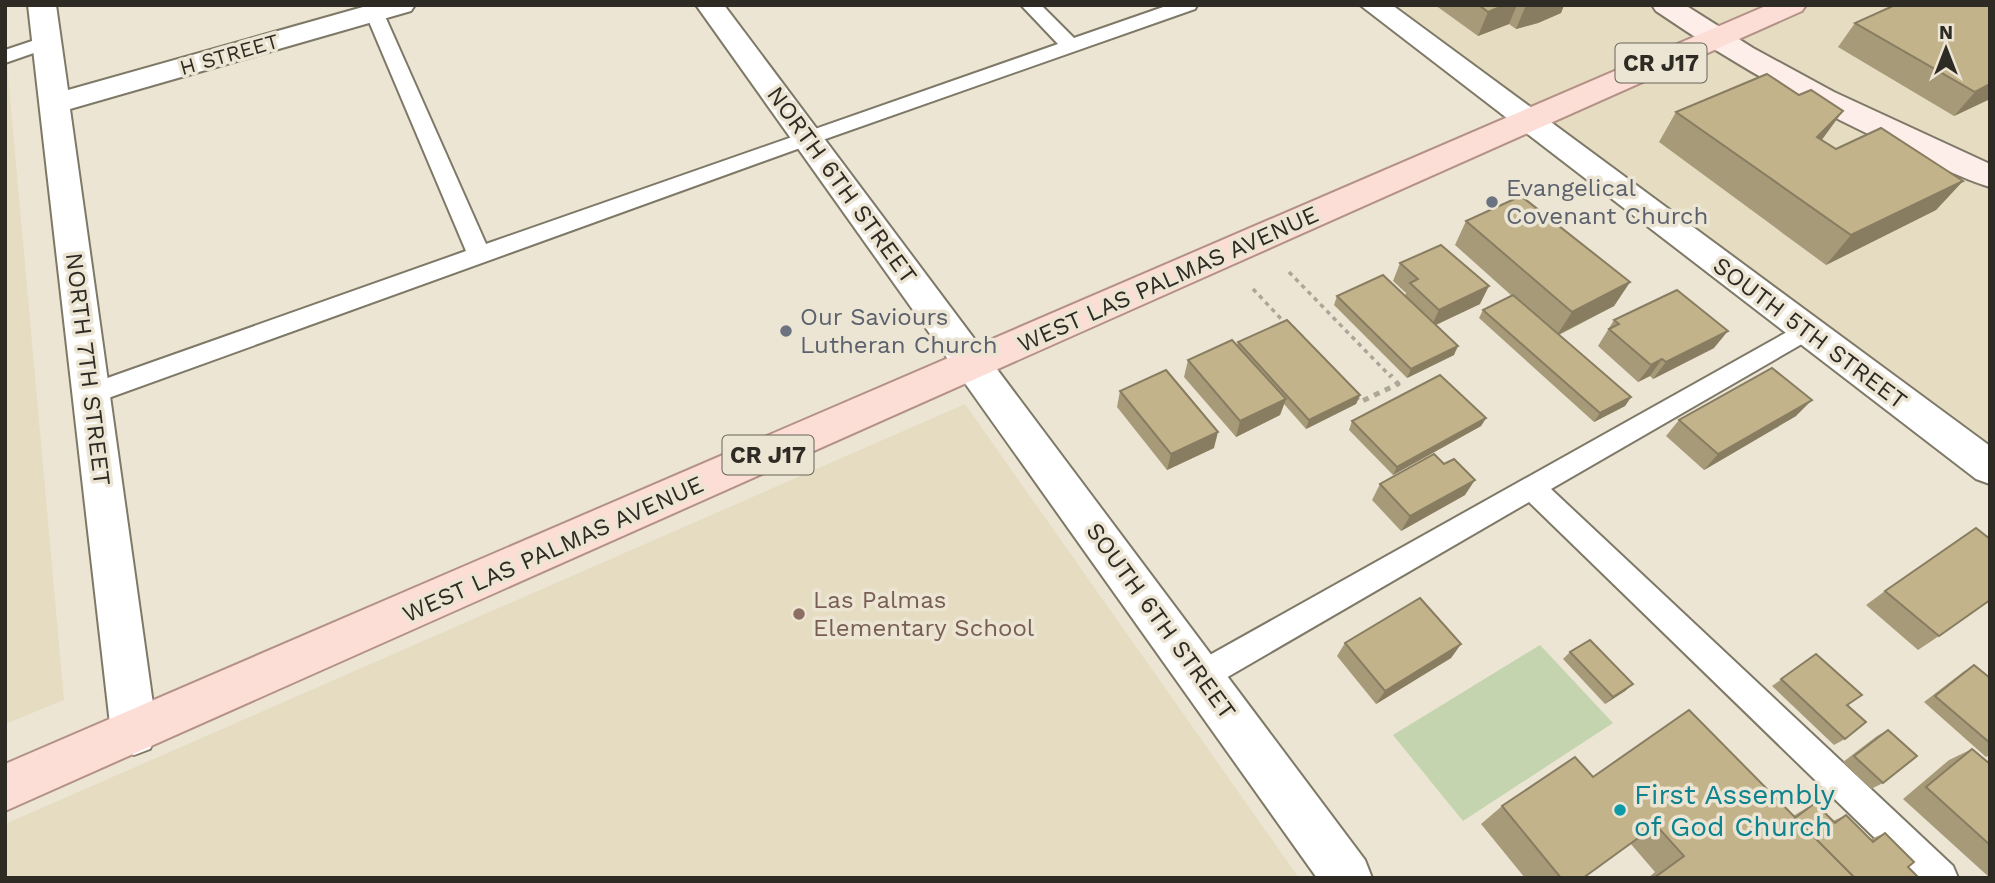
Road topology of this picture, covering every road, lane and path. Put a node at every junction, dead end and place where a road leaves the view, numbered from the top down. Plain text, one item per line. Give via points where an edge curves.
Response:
1 (42, 5) edge
2 (710, 5) edge
3 (1030, 5) edge
4 (1188, 5) edge
5 (1374, 5) edge
6 (1665, 5) edge
7 (1792, 5) edge
8 (382, 8) edge
9 (1716, 38) junction
10 (47, 42) junction
11 (1072, 46) junction
12 (5, 57) edge
13 (56, 103) junction
14 (1530, 121) junction
15 (807, 138) junction
16 (1990, 176) edge
17 (479, 255) junction
18 (1289, 272) dead end
19 (1253, 289) dead end
20 (1288, 327) edge
21 (1805, 331) junction
22 (974, 365) junction
23 (1351, 393) edge
24 (91, 394) junction
25 (1990, 468) edge
26 (1531, 487) junction
27 (1200, 676) junction
28 (134, 733) junction
29 (5, 788) edge
30 (1348, 878) edge
31 (1941, 878) edge

1 - 10 street, NORTH 7TH STREET
2 - 15 street, NORTH 6TH STREET
3 - 11 lane
4 - 11 lane
5 - 14 street, SOUTH 5TH STREET
6 - 9 street
7 - 9 main road, WEST LAS PALMAS AVENUE / CR J17
8 - 13 street, H STREET
8 - 17 lane
9 - 14 main road, WEST LAS PALMAS AVENUE / CR J17
9 - 16 street via 1854,114
10 - 12 lane
10 - 13 street, NORTH 7TH STREET
11 - 15 lane
13 - 24 street, NORTH 7TH STREET
14 - 21 street, SOUTH 5TH STREET
14 - 22 main road, WEST LAS PALMAS AVENUE / CR J17
15 - 17 lane
15 - 22 street, NORTH 6TH STREET
17 - 24 lane
18 - 23 path via 1398,384 1360,402
19 - 20 path
21 - 25 street, SOUTH 5TH STREET
21 - 26 lane
22 - 27 street, SOUTH 6TH STREET
22 - 28 main road, WEST LAS PALMAS AVENUE / CR J17
24 - 28 street, NORTH 7TH STREET
26 - 27 lane
26 - 31 lane
27 - 30 street, SOUTH 6TH STREET
28 - 29 main road, WEST LAS PALMAS AVENUE / CR J17

